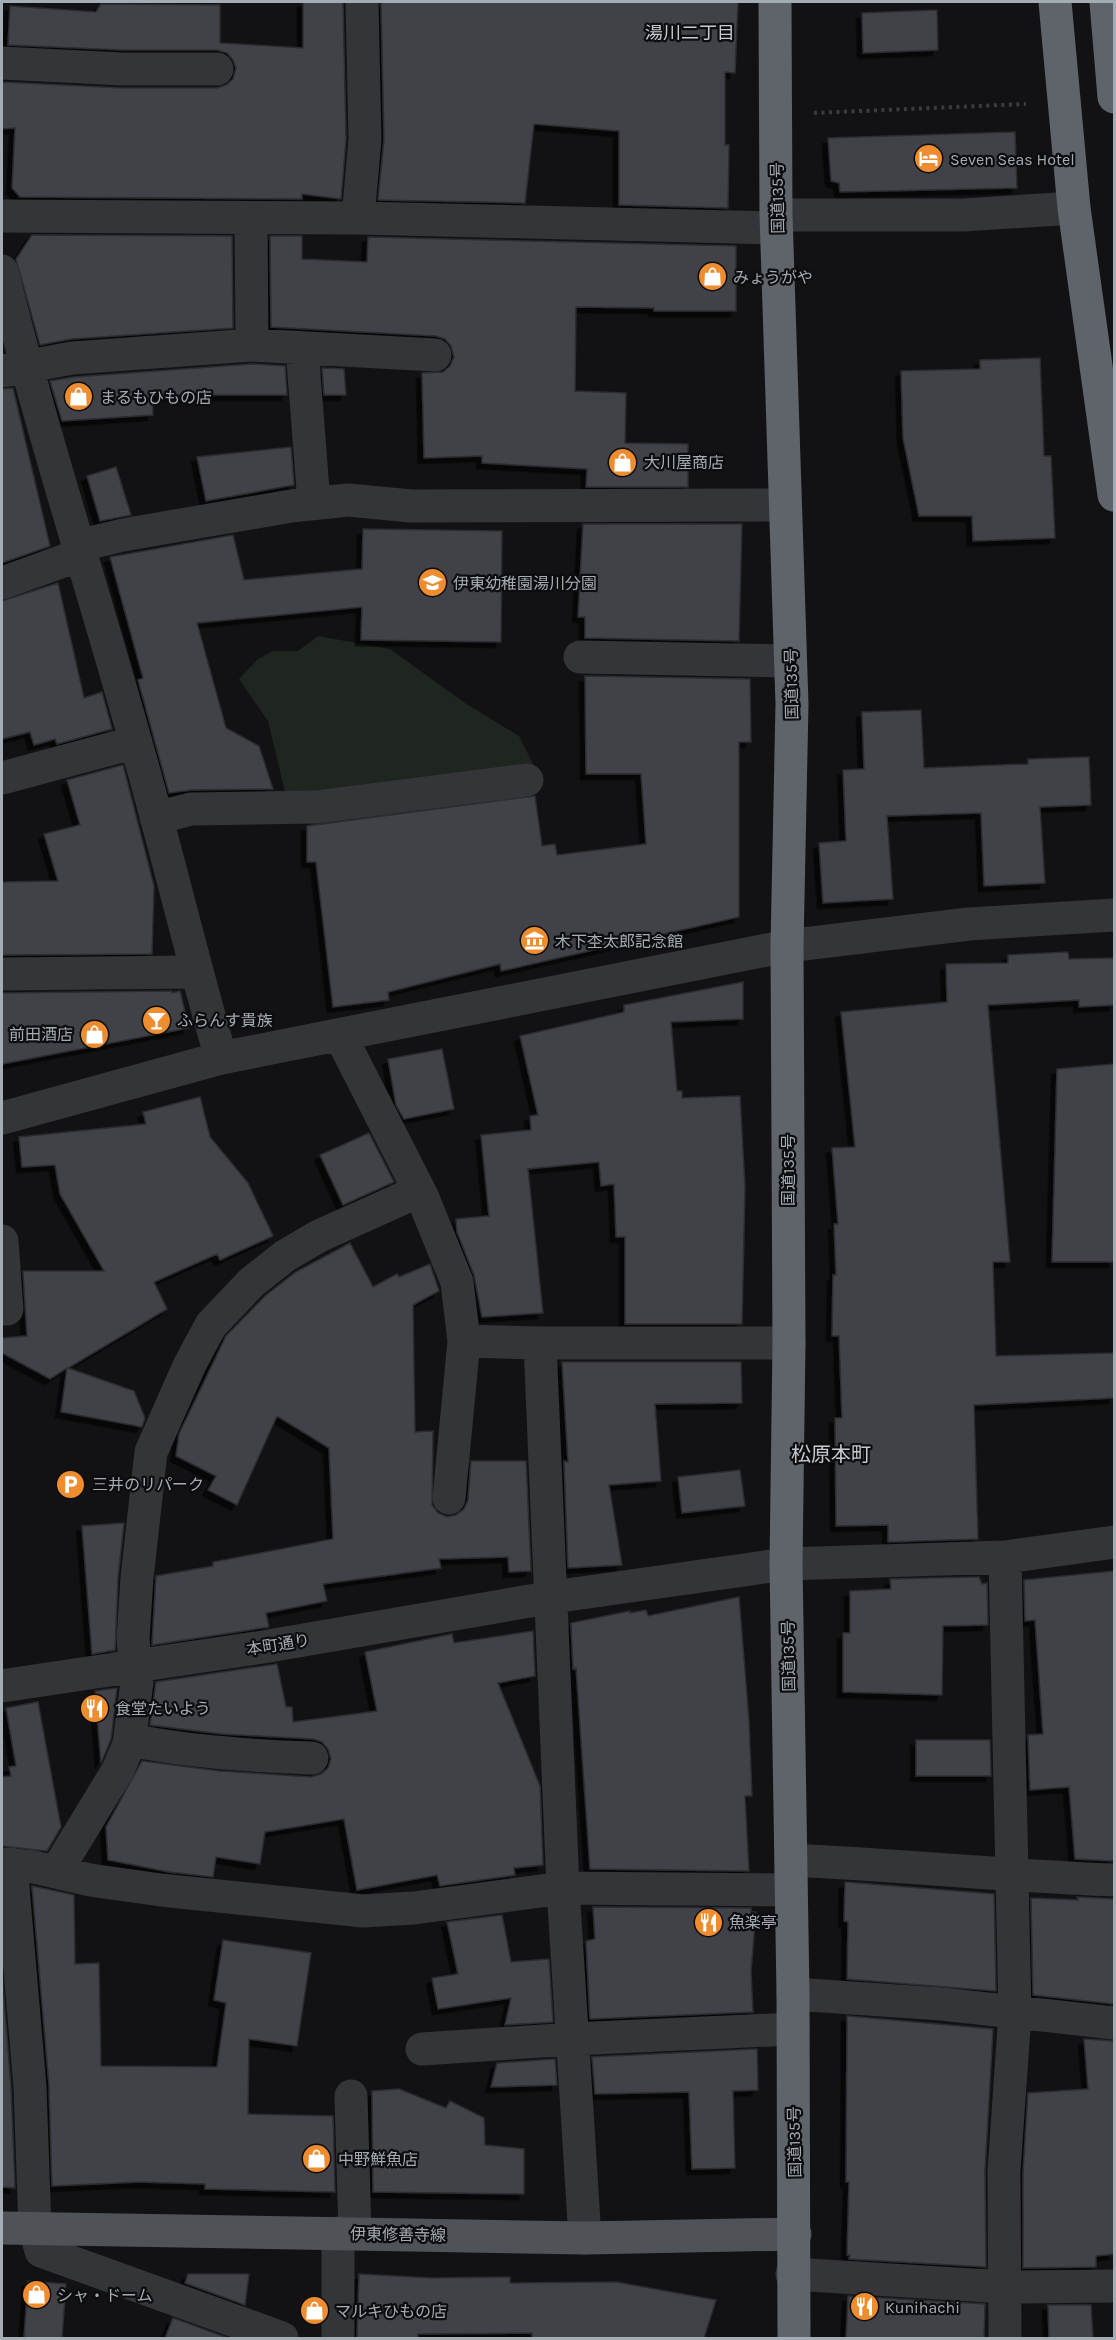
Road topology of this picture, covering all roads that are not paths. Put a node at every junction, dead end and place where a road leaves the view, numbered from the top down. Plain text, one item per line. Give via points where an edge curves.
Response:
1 (362, 2) edge
2 (775, 2) edge
3 (1055, 2) edge
4 (1106, 2) edge
5 (2, 63) edge
6 (217, 69) dead end
7 (1114, 97) edge
8 (1074, 207) junction
9 (2, 216) edge
10 (358, 218) junction
11 (251, 219) junction
12 (777, 221) junction
13 (2, 271) edge
14 (252, 345) junction
15 (302, 348) junction
16 (435, 355) dead end
17 (13, 368) edge
18 (1114, 495) edge
19 (314, 503) junction
20 (785, 505) junction
21 (78, 550) junction
22 (2, 583) edge
23 (580, 657) dead end
24 (790, 661) junction
25 (136, 742) junction
26 (2, 778) edge
27 (527, 780) dead end
28 (156, 818) junction
29 (1114, 915) edge
30 (787, 946) junction
31 (196, 972) junction
32 (2, 974) edge
33 (340, 1035) junction
34 (221, 1058) junction
35 (2, 1118) edge
36 (419, 1191) junction
37 (2, 1241) edge
38 (7, 1309) dead end
39 (464, 1341) junction
40 (540, 1343) junction
41 (789, 1343) junction
42 (448, 1498) dead end
43 (1114, 1542) edge
44 (1005, 1557) junction
45 (786, 1564) junction
46 (553, 1597) junction
47 (136, 1666) junction
48 (2, 1686) edge
49 (130, 1740) junction
50 (312, 1758) dead end
51 (6, 1864) edge
52 (56, 1872) junction
53 (791, 1875) junction
54 (1012, 1877) junction
55 (1114, 1880) edge
56 (563, 1888) junction
57 (793, 1994) junction
58 (1015, 2013) junction
59 (1114, 2023) edge
60 (793, 2029) junction
61 (572, 2039) junction
62 (422, 2049) dead end
63 (351, 2096) dead end
64 (2, 2228) edge
65 (35, 2229) junction
66 (346, 2233) junction
67 (795, 2234) junction
68 (585, 2238) junction
69 (792, 2274) junction
70 (1114, 2286) edge
71 (1006, 2288) junction
72 (282, 2338) edge
73 (338, 2338) edge
74 (794, 2338) edge
75 (1005, 2338) edge

1 - 10 street via 365,140
2 - 12 highway, 国道135号
3 - 8 highway
4 - 7 highway
5 - 6 street
8 - 12 street
8 - 18 highway
9 - 11 street
10 - 11 street
10 - 12 street
11 - 14 street
12 - 20 highway, 国道135号
13 - 17 street
14 - 15 street
14 - 17 street via 72,358
15 - 16 street
15 - 19 street
17 - 21 street
19 - 20 street via 348,500 411,506
19 - 21 street via 123,535
20 - 24 highway, 国道135号
21 - 22 street
21 - 25 street
23 - 24 street
24 - 30 highway, 国道135号
25 - 26 street
25 - 28 street
27 - 28 street via 316,807 191,809
28 - 31 street
29 - 30 street via 969,924
30 - 33 street
30 - 41 highway, 国道135号
31 - 32 street
31 - 34 street
33 - 34 street
33 - 36 street
34 - 35 street
36 - 39 street via 457,1282
36 - 47 street via 318,1236 285,1256 252,1282 211,1325 151,1452 137,1578 133,1639
37 - 38 street
39 - 40 street
39 - 42 street
40 - 41 street
40 - 46 street
41 - 45 highway, 国道135号
43 - 44 street, 本町通り
44 - 45 street, 本町通り
44 - 54 street
45 - 46 street, 本町通り
45 - 53 highway, 国道135号
46 - 47 street, 本町通り
46 - 56 street
47 - 48 street, 本町通り
47 - 49 street
49 - 50 street via 180,1750
49 - 52 street via 118,1770
51 - 52 street
51 - 65 street via 30,2087
52 - 56 street via 161,1890 363,1911
53 - 54 street via 897,1865
53 - 56 street
53 - 57 highway, 国道135号
54 - 55 street
54 - 58 street
56 - 61 street
57 - 58 street
57 - 60 highway, 国道135号
58 - 59 street
58 - 71 street via 1004,2171
60 - 61 street
60 - 67 highway, 国道135号
61 - 62 street
61 - 68 street
63 - 66 street
64 - 65 main road, 伊東修善寺線
65 - 66 main road, 伊東修善寺線
65 - 72 street via 41,2252
66 - 68 main road, 伊東修善寺線
66 - 73 street
67 - 68 main road, 伊東修善寺線
67 - 69 highway, 国道135号
69 - 71 street
69 - 74 highway, 国道135号
70 - 71 street
71 - 75 street

